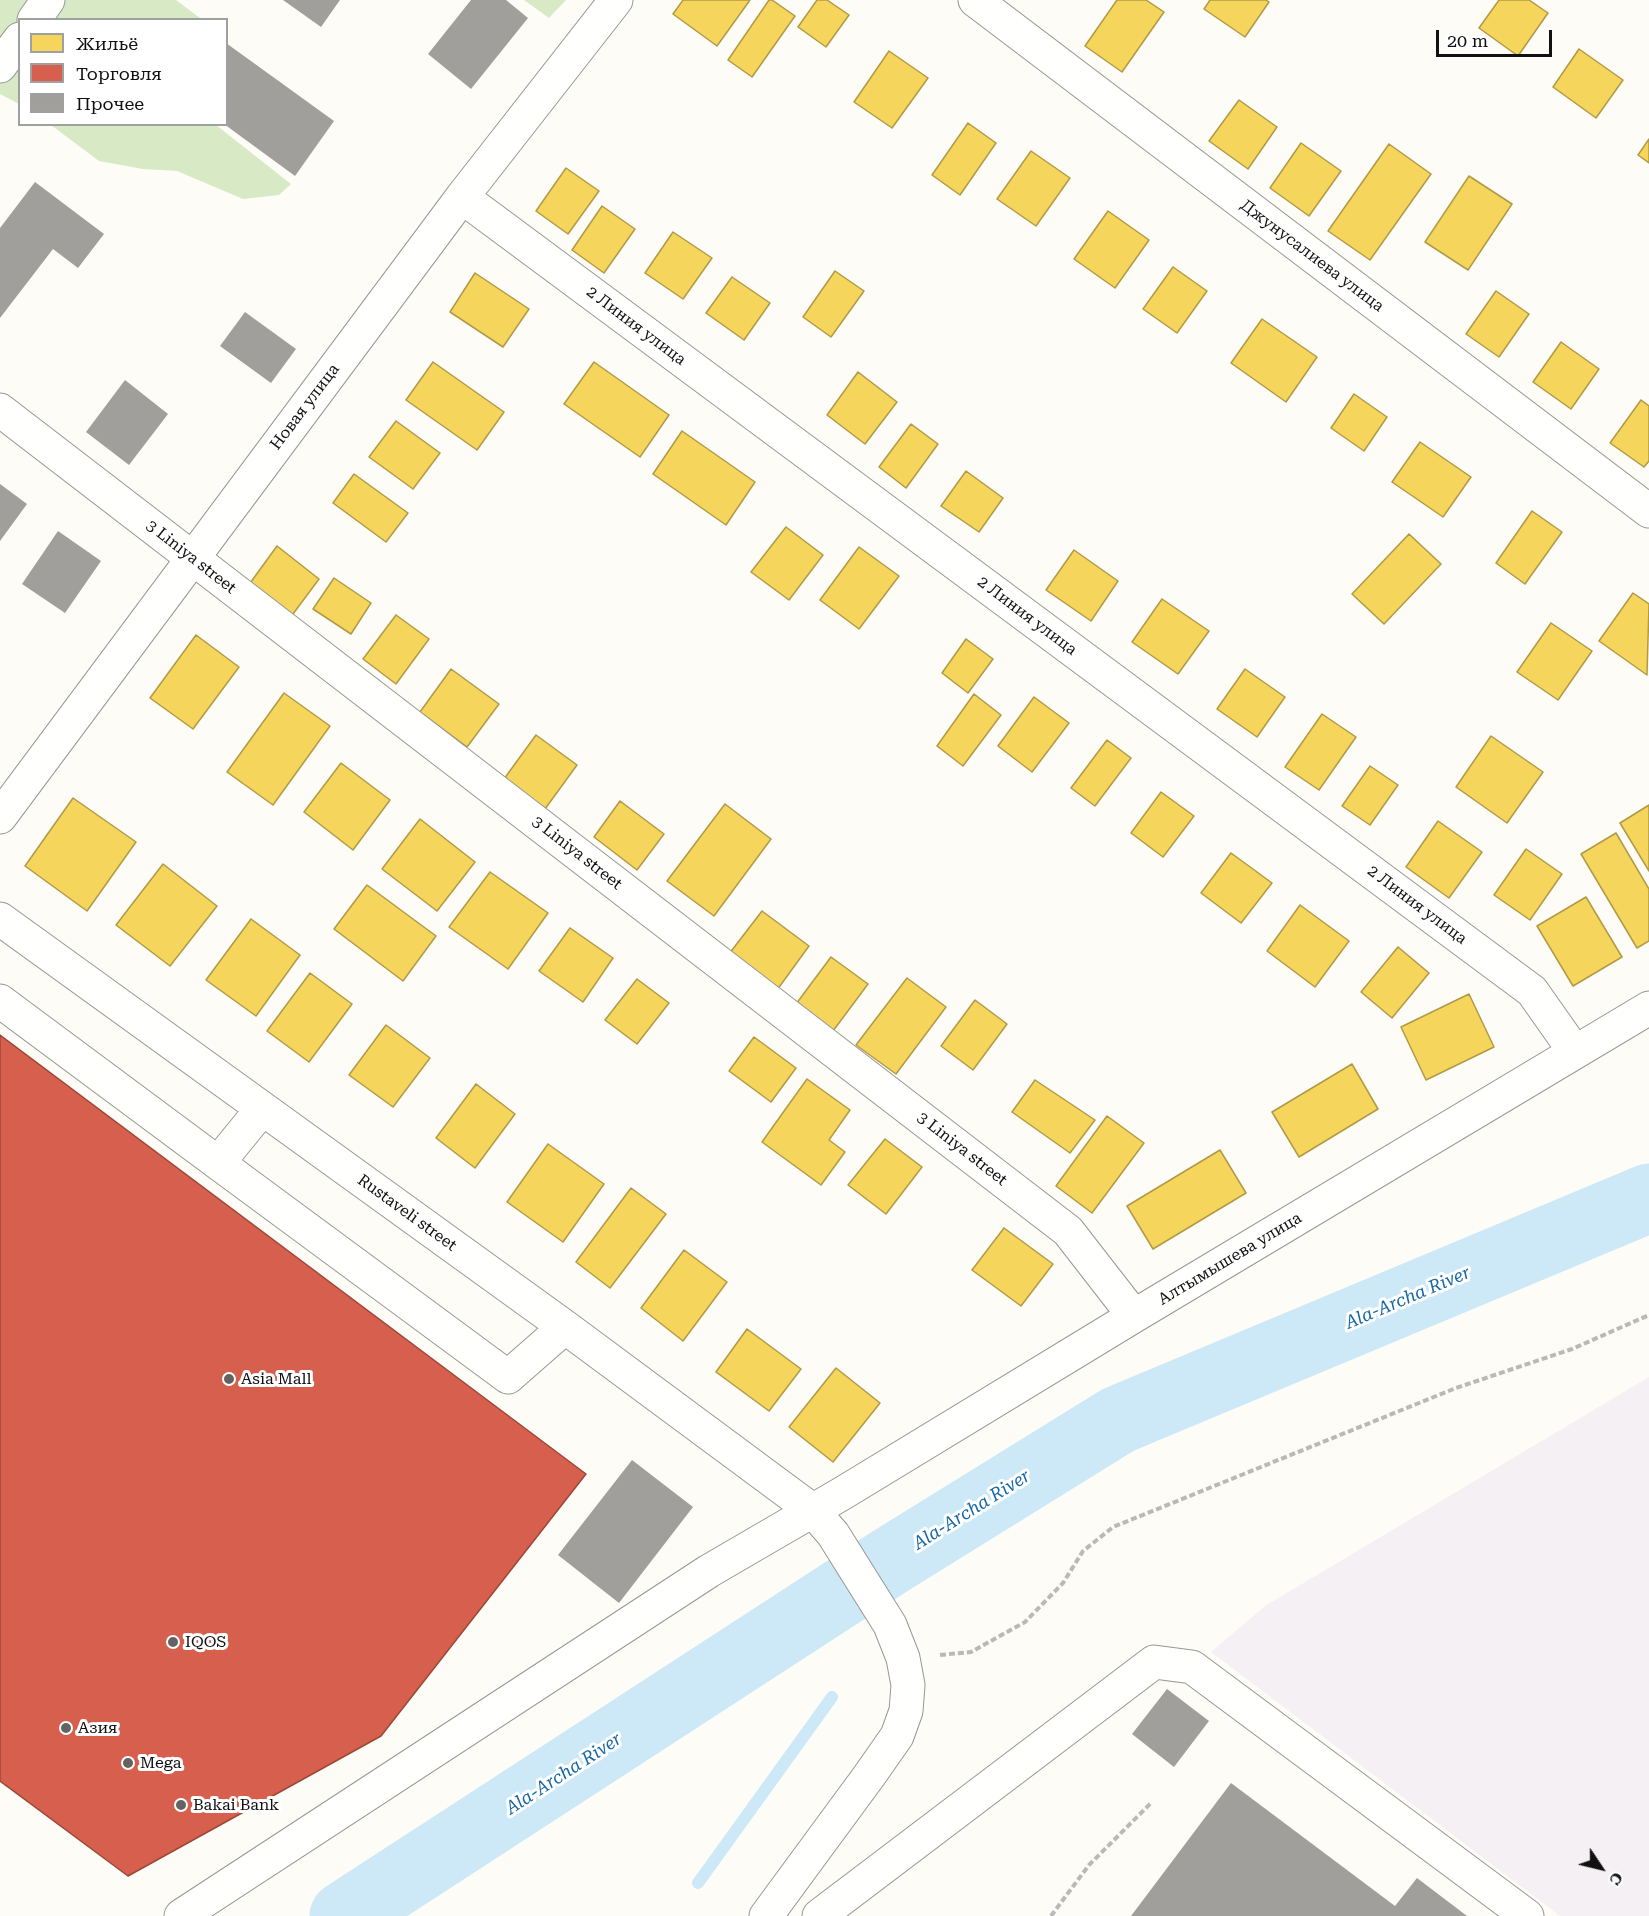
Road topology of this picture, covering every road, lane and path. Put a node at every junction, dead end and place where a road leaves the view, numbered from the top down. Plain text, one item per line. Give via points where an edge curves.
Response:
1 (48, 0) edge
2 (616, 0) edge
3 (975, 0) edge
4 (34, 18) edge
5 (18, 42) edge
6 (0, 66) edge
7 (462, 197) junction
8 (0, 410) edge
9 (1649, 511) edge
10 (193, 558) junction
11 (0, 817) edge
12 (0, 919) edge
13 (0, 1001) edge
14 (1649, 1008) edge
15 (1575, 1052) junction
16 (262, 1109) junction
17 (218, 1162) junction
18 (1649, 1315) edge
19 (1134, 1316) junction
20 (565, 1327) junction
21 (823, 1522) junction
22 (903, 1659) junction
23 (1151, 1803) dead end
24 (180, 1916) edge
25 (766, 1916) edge
26 (819, 1916) edge
27 (1051, 1916) edge
28 (1527, 1916) edge

1 - 4 street
2 - 7 street, Новая улица
3 - 9 street, Джунусалиева улица
5 - 6 street
7 - 10 street, Новая улица
7 - 15 street, 2 Линия улица via 1532,991
8 - 10 street, 3 Liniya street
10 - 11 street, Новая улица
10 - 19 street, 3 Liniya street via 1068,1231
12 - 16 street, Rustaveli street
13 - 17 street
14 - 15 street, Алтымышева улица
15 - 19 street, Алтымышева улица
16 - 17 street
16 - 20 street, Rustaveli street
17 - 20 street via 508,1377
18 - 22 path via 1572,1349 1446,1392 1113,1527 1083,1551 1063,1583 1024,1622 971,1652
19 - 21 street, Алтымышева улица
20 - 21 street, Rustaveli street
21 - 22 street via 890,1625
21 - 24 street, Алтымышева улица via 709,1571
22 - 25 street via 908,1685 906,1711 897,1736
23 - 27 path via 1089,1865
26 - 28 street via 1154,1662 1192,1667

